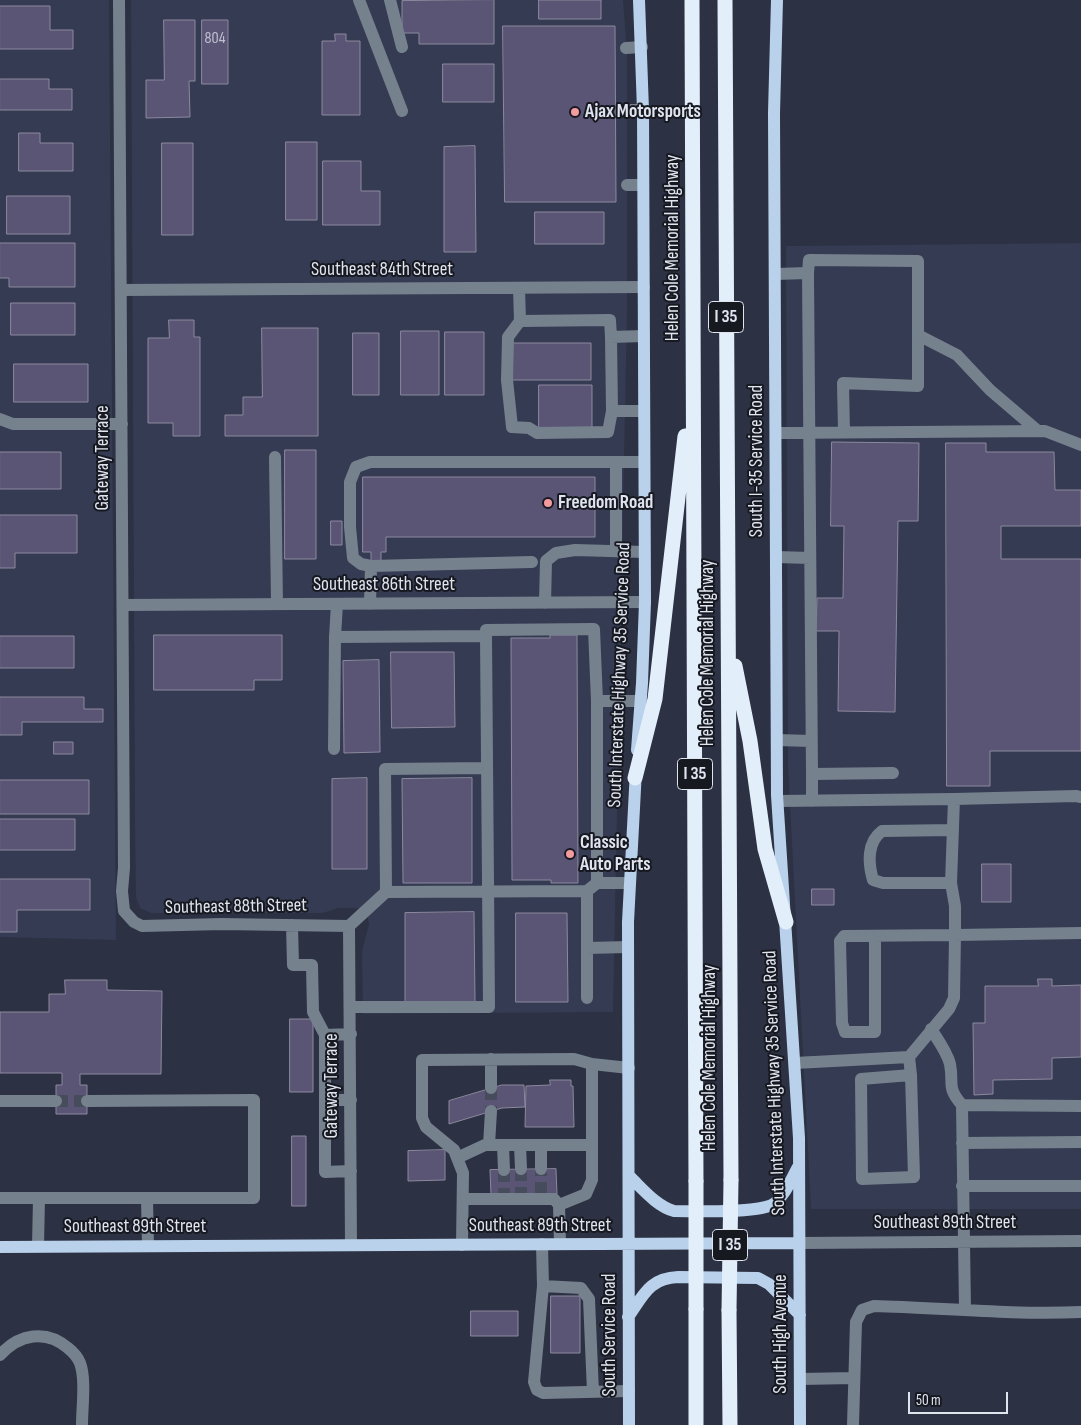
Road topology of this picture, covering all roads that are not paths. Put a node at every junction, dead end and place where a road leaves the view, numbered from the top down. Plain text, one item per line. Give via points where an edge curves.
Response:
1 (119, 0) edge
2 (359, 0) edge
3 (390, 0) edge
4 (639, 0) edge
5 (692, 0) edge
6 (724, 0) edge
7 (777, 0) edge
8 (402, 47) dead end
9 (642, 47) junction
10 (626, 48) dead end
11 (627, 110) dead end
12 (643, 110) junction
13 (402, 111) dead end
14 (627, 184) dead end
15 (643, 185) junction
16 (808, 273) junction
17 (775, 274) junction
18 (644, 287) junction
19 (519, 288) junction
20 (121, 290) junction
21 (520, 322) junction
22 (918, 335) junction
23 (644, 336) junction
24 (611, 337) junction
25 (693, 367) junction
26 (644, 411) junction
27 (612, 412) junction
28 (0, 418) edge
29 (122, 424) junction
30 (1038, 431) junction
31 (844, 432) junction
32 (776, 433) junction
33 (808, 433) junction
34 (1081, 445) edge
35 (275, 457) dead end
36 (616, 462) junction
37 (644, 462) junction
38 (616, 551) junction
39 (644, 552) junction
40 (776, 557) junction
41 (810, 558) junction
42 (532, 562) dead end
43 (371, 566) junction
44 (645, 602) junction
45 (545, 603) junction
46 (277, 604) junction
47 (337, 604) junction
48 (370, 604) junction
49 (123, 605) junction
50 (728, 634) junction
51 (486, 636) junction
52 (335, 637) junction
53 (597, 701) junction
54 (641, 701) junction
55 (777, 740) junction
56 (812, 741) junction
57 (334, 749) dead end
58 (487, 768) junction
59 (893, 773) dead end
60 (812, 774) junction
61 (635, 778) junction
62 (1081, 797) edge
63 (954, 799) junction
64 (778, 801) junction
65 (812, 801) junction
66 (952, 830) junction
67 (629, 883) junction
68 (951, 883) junction
69 (592, 887) junction
70 (488, 891) junction
71 (386, 892) junction
72 (127, 915) joint
73 (786, 922) junction
74 (292, 925) junction
75 (349, 926) junction
76 (1081, 933) edge
77 (955, 935) junction
78 (875, 936) junction
79 (628, 947) junction
80 (587, 948) junction
81 (587, 998) dead end
82 (350, 1007) junction
83 (931, 1029) junction
84 (350, 1034) junction
85 (325, 1035) junction
86 (909, 1057) junction
87 (491, 1059) junction
88 (794, 1063) junction
89 (592, 1064) junction
90 (629, 1068) junction
91 (911, 1075) junction
92 (491, 1088) tunnel mouth
93 (325, 1100) junction
94 (351, 1100) junction
95 (0, 1101) edge
96 (56, 1101) tunnel mouth
97 (87, 1101) tunnel mouth
98 (962, 1105) junction
99 (1081, 1106) edge
100 (491, 1111) tunnel mouth
101 (1081, 1142) edge
102 (962, 1143) junction
103 (490, 1145) junction
104 (503, 1145) junction
105 (520, 1145) junction
106 (541, 1145) junction
107 (592, 1145) junction
108 (458, 1158) junction
109 (799, 1165) junction
110 (541, 1169) tunnel mouth
111 (504, 1170) tunnel mouth
112 (521, 1170) tunnel mouth
113 (351, 1171) junction
114 (629, 1176) junction
115 (962, 1186) junction
116 (1081, 1186) edge
117 (0, 1198) edge
118 (39, 1198) junction
119 (147, 1198) junction
120 (463, 1200) junction
121 (559, 1204) junction
122 (1081, 1241) edge
123 (965, 1242) junction
124 (799, 1243) junction
125 (542, 1244) junction
126 (560, 1244) junction
127 (628, 1244) junction
128 (351, 1245) junction
129 (462, 1245) junction
130 (0, 1246) edge
131 (38, 1246) junction
132 (148, 1246) junction
133 (544, 1286) junction
134 (965, 1309) junction
135 (1081, 1312) edge
136 (800, 1315) junction
137 (628, 1317) junction
138 (0, 1355) edge
139 (800, 1378) junction
140 (854, 1378) junction
141 (629, 1391) junction
142 (593, 1392) junction
143 (82, 1425) edge
144 (629, 1425) edge
145 (696, 1425) edge
146 (730, 1425) edge
147 (800, 1425) edge
148 (853, 1425) edge

1 - 20 street, Gateway Terrace
2 - 13 street
3 - 8 street
4 - 9 main road
5 - 25 highway, Helen Cole Memorial Highway / I 35
6 - 50 highway, Helen Cole Memorial Highway / I 35
7 - 17 main road, South I-35 Service Road
9 - 10 street
9 - 12 main road
11 - 12 street
12 - 15 main road
14 - 15 street
15 - 18 main road
16 - 17 street
16 - 22 street via 809,260 918,261
16 - 33 street
17 - 32 main road, South I-35 Service Road
18 - 19 street, Southeast 84th Street
18 - 23 main road, South Interstate Highway 35 Service Road
19 - 20 street, Southeast 84th Street
19 - 21 street
20 - 29 street, Gateway Terrace
21 - 24 street via 610,320
21 - 27 street via 508,337 507,380 512,427 529,428 537,434 608,432
22 - 30 street via 957,355 990,390
22 - 31 street via 918,386 843,383
23 - 24 street
23 - 26 main road, South Interstate Highway 35 Service Road
24 - 27 street
25 - 61 highway via 655,700
25 - 145 highway, Helen Cole Memorial Highway / I 35, bridge
26 - 27 street
26 - 37 main road, South Interstate Highway 35 Service Road
28 - 29 street via 13,424
29 - 49 street, Gateway Terrace
30 - 31 street
30 - 34 street
31 - 33 street
32 - 33 street
32 - 40 main road, South I-35 Service Road
33 - 41 street
35 - 46 street
36 - 37 street
36 - 38 street
36 - 43 street via 370,462 356,467 350,482 353,558
37 - 39 main road, South Interstate Highway 35 Service Road
38 - 39 street
38 - 45 street via 574,550 556,553 546,560
39 - 44 main road, South Interstate Highway 35 Service Road
40 - 41 street
40 - 55 main road, South I-35 Service Road
41 - 56 street
42 - 43 street
43 - 48 street
44 - 45 street, Southeast 86th Street
44 - 54 main road, South Interstate Highway 35 Service Road
45 - 48 street, Southeast 86th Street
46 - 47 street, Southeast 86th Street
46 - 49 street, Southeast 86th Street
47 - 48 street, Southeast 86th Street
47 - 52 street
49 - 72 street, Gateway Terrace via 122,891
50 - 73 highway via 750,741 765,849
50 - 146 highway, Helen Cole Memorial Highway / I 35, bridge
51 - 52 street
51 - 53 street via 486,630 594,629
51 - 58 street
52 - 57 street
53 - 54 street
53 - 69 street
54 - 61 main road, South Interstate Highway 35 Service Road
55 - 56 street
55 - 64 main road, South I-35 Service Road
56 - 60 street
58 - 70 street
58 - 71 street via 385,768
59 - 60 street
60 - 65 street
61 - 67 main road, South Interstate Highway 35 Service Road
62 - 63 street
63 - 65 street
63 - 66 street
64 - 65 street
64 - 73 main road, South I-35 Service Road
66 - 68 street
66 - 68 street via 882,831 870,846 873,880 883,883
67 - 69 street
67 - 79 main road, South Interstate Highway 35 Service Road
68 - 77 street
69 - 70 street
69 - 80 street
70 - 71 street
70 - 82 street via 489,1007
71 - 75 street
72 - 74 street, Southeast 88th Street via 137,924 148,927
73 - 88 main road, South Interstate Highway 35 Service Road
74 - 75 street, Southeast 88th Street
74 - 85 street via 294,965 312,965 313,1012
75 - 82 street, Gateway Terrace
76 - 77 street
77 - 78 street
77 - 83 street via 954,998 949,1009
78 - 78 street via 844,936 840,941 842,1023 845,1032 875,1032
79 - 80 street
79 - 90 main road, South Interstate Highway 35 Service Road
80 - 81 street
82 - 84 street, Gateway Terrace
83 - 86 street
83 - 98 street via 950,1065 953,1095
84 - 85 street
84 - 94 street, Gateway Terrace
85 - 93 street
86 - 88 street
86 - 91 street
87 - 89 street via 574,1059
87 - 92 street
87 - 108 street via 422,1060 422,1118 426,1127 454,1150
88 - 109 main road, South Interstate Highway 35 Service Road
89 - 90 street
89 - 107 street
90 - 114 main road, South Interstate Highway 35 Service Road
91 - 91 street via 861,1079 862,1179 914,1177
93 - 94 street
93 - 113 street via 324,1172
94 - 113 street, Gateway Terrace
95 - 96 street
97 - 119 street via 254,1100 254,1198
98 - 99 street
98 - 102 street
100 - 103 street
101 - 102 street
102 - 115 street
103 - 104 street
103 - 108 street
104 - 105 street
104 - 111 street
105 - 106 street
105 - 112 street
106 - 107 street
106 - 110 street
107 - 121 street via 592,1180 586,1194
108 - 120 street via 463,1173
109 - 114 main road via 780,1199 772,1205 747,1210 668,1210
109 - 124 main road, South Interstate Highway 35 Service Road
113 - 128 street, Gateway Terrace
114 - 127 main road, South Interstate Highway 35 Service Road
115 - 116 street
115 - 123 street
117 - 118 street
118 - 119 street
118 - 131 street
119 - 132 street
120 - 121 street via 541,1197 554,1199
120 - 129 street
121 - 126 street
122 - 123 street, Southeast 89th Street
123 - 124 street, Southeast 89th Street
123 - 134 street
124 - 127 main road, Southeast 89th Street
124 - 136 main road, South High Avenue
125 - 126 main road, Southeast 89th Street
125 - 129 main road, Southeast 89th Street
125 - 133 street
126 - 127 main road, Southeast 89th Street
127 - 137 main road, South Service Road
128 - 129 main road, Southeast 89th Street
128 - 132 main road, Southeast 89th Street
130 - 131 main road, Southeast 89th Street
131 - 132 main road, Southeast 89th Street
133 - 142 street via 581,1288 589,1299
133 - 142 street via 534,1382 537,1390 543,1393
134 - 135 street via 1001,1313
134 - 140 street via 874,1306 862,1310 856,1322
136 - 137 main road via 769,1284 758,1278 668,1277 652,1284
136 - 139 main road, South High Avenue
137 - 141 main road, South Service Road
138 - 143 street via 27,1337 52,1338 63,1344 80,1363 83,1376
139 - 140 street
139 - 147 main road, South High Avenue
140 - 148 street
141 - 142 street
141 - 144 main road, South Service Road

